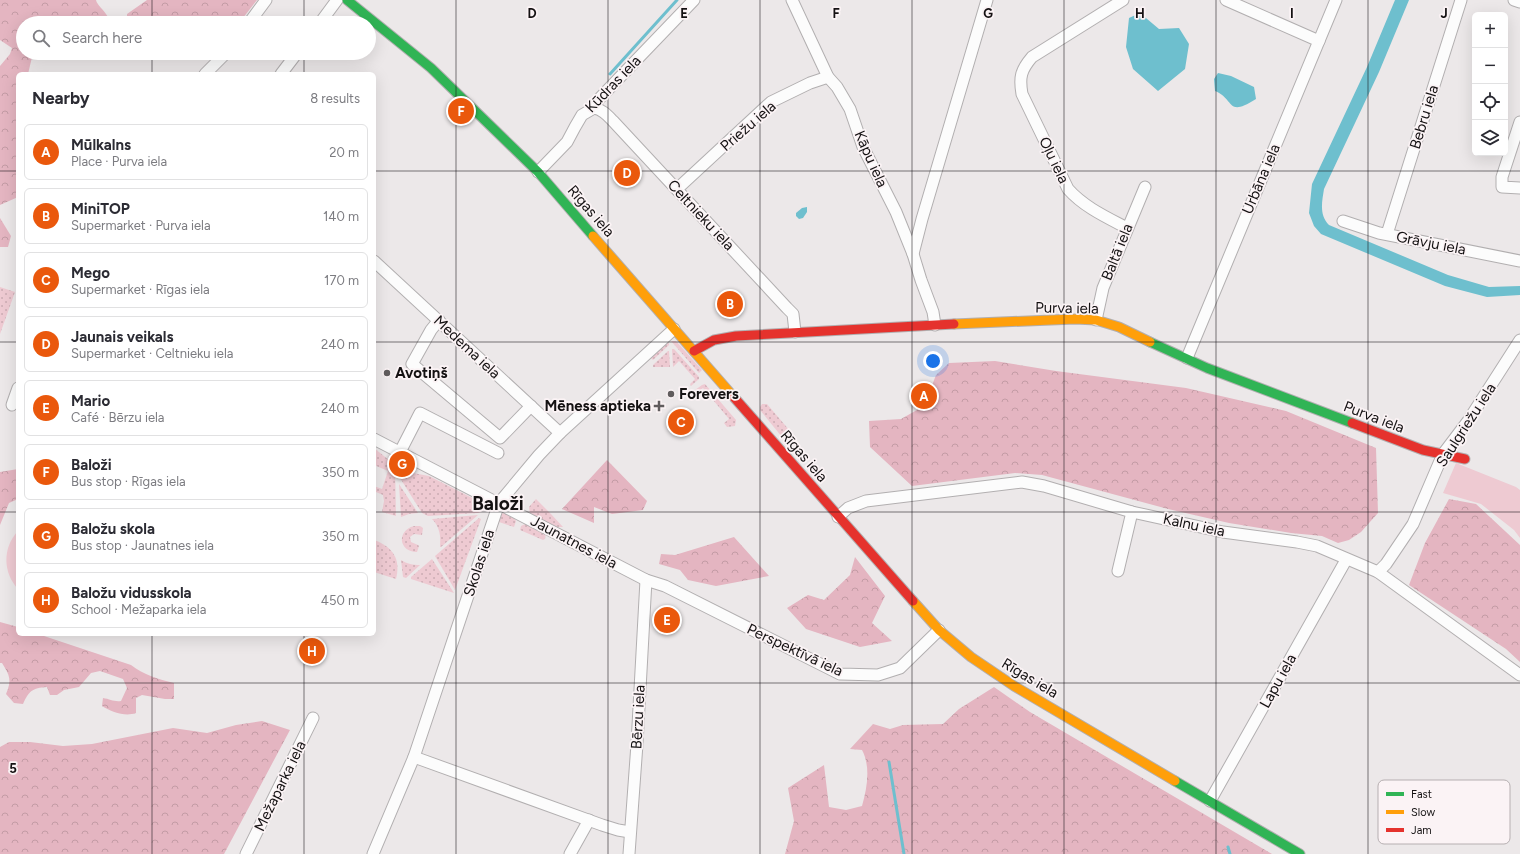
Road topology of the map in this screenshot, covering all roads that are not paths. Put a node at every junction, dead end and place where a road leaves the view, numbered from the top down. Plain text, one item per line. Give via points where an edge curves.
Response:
1 (266, 0) edge
2 (337, 0) edge
3 (347, 0) edge
4 (694, 0) edge
5 (792, 0) edge
6 (987, 0) edge
7 (1123, 0) edge
8 (1226, 0) edge
9 (1336, 0) edge
10 (1461, 0) edge
11 (1514, 0) edge
12 (1520, 2) edge
13 (254, 16) edge
14 (325, 16) edge
15 (367, 16) edge
16 (376, 23) edge
17 (1319, 41) junction
18 (219, 60) edge
19 (292, 60) edge
20 (207, 72) edge
21 (283, 72) edge
22 (828, 77) junction
23 (594, 108) junction
24 (1520, 122) edge
25 (538, 172) junction
26 (1145, 186) dead end
27 (1520, 188) edge
28 (678, 189) junction
29 (1343, 221) dead end
30 (1127, 228) junction
31 (1387, 234) junction
32 (913, 254) junction
33 (1520, 261) edge
34 (376, 263) edge
35 (439, 320) junction
36 (1096, 320) junction
37 (935, 324) junction
38 (674, 329) junction
39 (795, 332) junction
40 (1520, 340) edge
41 (694, 351) junction
42 (1186, 358) junction
43 (16, 393) edge
44 (12, 404) dead end
45 (531, 406) junction
46 (560, 433) junction
47 (376, 440) edge
48 (400, 452) junction
49 (498, 453) dead end
50 (1443, 454) junction
51 (1465, 459) dead end
52 (499, 503) junction
53 (1132, 512) junction
54 (838, 517) junction
55 (1346, 560) junction
56 (1118, 571) dead end
57 (1378, 572) junction
58 (646, 580) junction
59 (938, 630) junction
60 (1520, 675) edge
61 (313, 718) dead end
62 (414, 757) junction
63 (1210, 801) junction
64 (589, 820) junction
65 (630, 832) junction
66 (246, 854) edge
67 (373, 854) edge
68 (570, 854) edge
69 (629, 854) edge
70 (1300, 854) edge

1 - 13 street
2 - 14 street
3 - 15 main road, Rīgas iela
4 - 23 street, Kūdras iela via 598,100
5 - 22 street, Kāpu iela
6 - 32 street
7 - 30 street, Oļu iela via 1032,57 1021,75 1022,94 1068,189 1087,206
8 - 17 street
9 - 17 street, Urbāna iela
10 - 31 street, Bebru iela
11 - 12 street
16 - 25 main road, Rīgas iela via 432,68
17 - 42 street, Urbāna iela
18 - 20 street
19 - 21 street
22 - 28 street, Priežu iela via 772,102
22 - 32 street, Kāpu iela via 850,109 863,147 896,212
23 - 25 street, Kūdras iela via 582,116 568,142
23 - 28 street, Celtnieku iela via 605,113
24 - 27 street via 1502,178 1502,187
25 - 38 main road, Rīgas iela
26 - 30 street, Baltā iela
28 - 39 street, Celtnieku iela via 793,314
29 - 31 street, Grāvju iela
30 - 36 street, Baltā iela via 1103,288
31 - 33 street, Grāvju iela
32 - 37 street, Kāpu iela
34 - 35 street, Medema iela
35 - 45 street, Medema iela
35 - 45 street via 412,364 500,438
36 - 37 main road, Purva iela
36 - 42 main road, Purva iela via 1119,327
37 - 39 main road, Purva iela
38 - 41 main road, Rīgas iela
38 - 46 street, Skolas iela
39 - 41 main road, Purva iela via 720,338 706,342
40 - 50 street, Saulgriežu iela via 1468,421
41 - 54 main road, Rīgas iela
42 - 50 main road, Purva iela via 1322,413 1423,450
43 - 44 street
45 - 46 street, Medema iela
46 - 52 street, Skolas iela
47 - 48 street, Jaunatnes iela
48 - 49 street via 420,413
48 - 52 street, Jaunatnes iela
50 - 51 main road, Purva iela
50 - 57 street, Saulgriežu iela via 1413,524
52 - 58 street, Jaunatnes iela
52 - 62 street, Skolas iela
53 - 54 street, Kalnu iela via 1022,482 866,501 848,508
53 - 55 street, Kalnu iela via 1223,532 1317,546
53 - 56 street
54 - 59 main road, Rīgas iela
55 - 57 street, Kalnu iela
55 - 63 street, Lapu iela
57 - 60 street, Kalnu iela
58 - 59 street, Perspektīvā iela via 666,586 840,674 878,675 900,668
58 - 65 street, Bērzu iela
59 - 63 main road, Rīgas iela via 1014,686
61 - 66 street, Mežaparka iela
62 - 64 street
62 - 67 street, Skolas iela
63 - 70 main road, Rīgas iela
64 - 65 street
64 - 68 street
65 - 69 street, Bērzu iela

